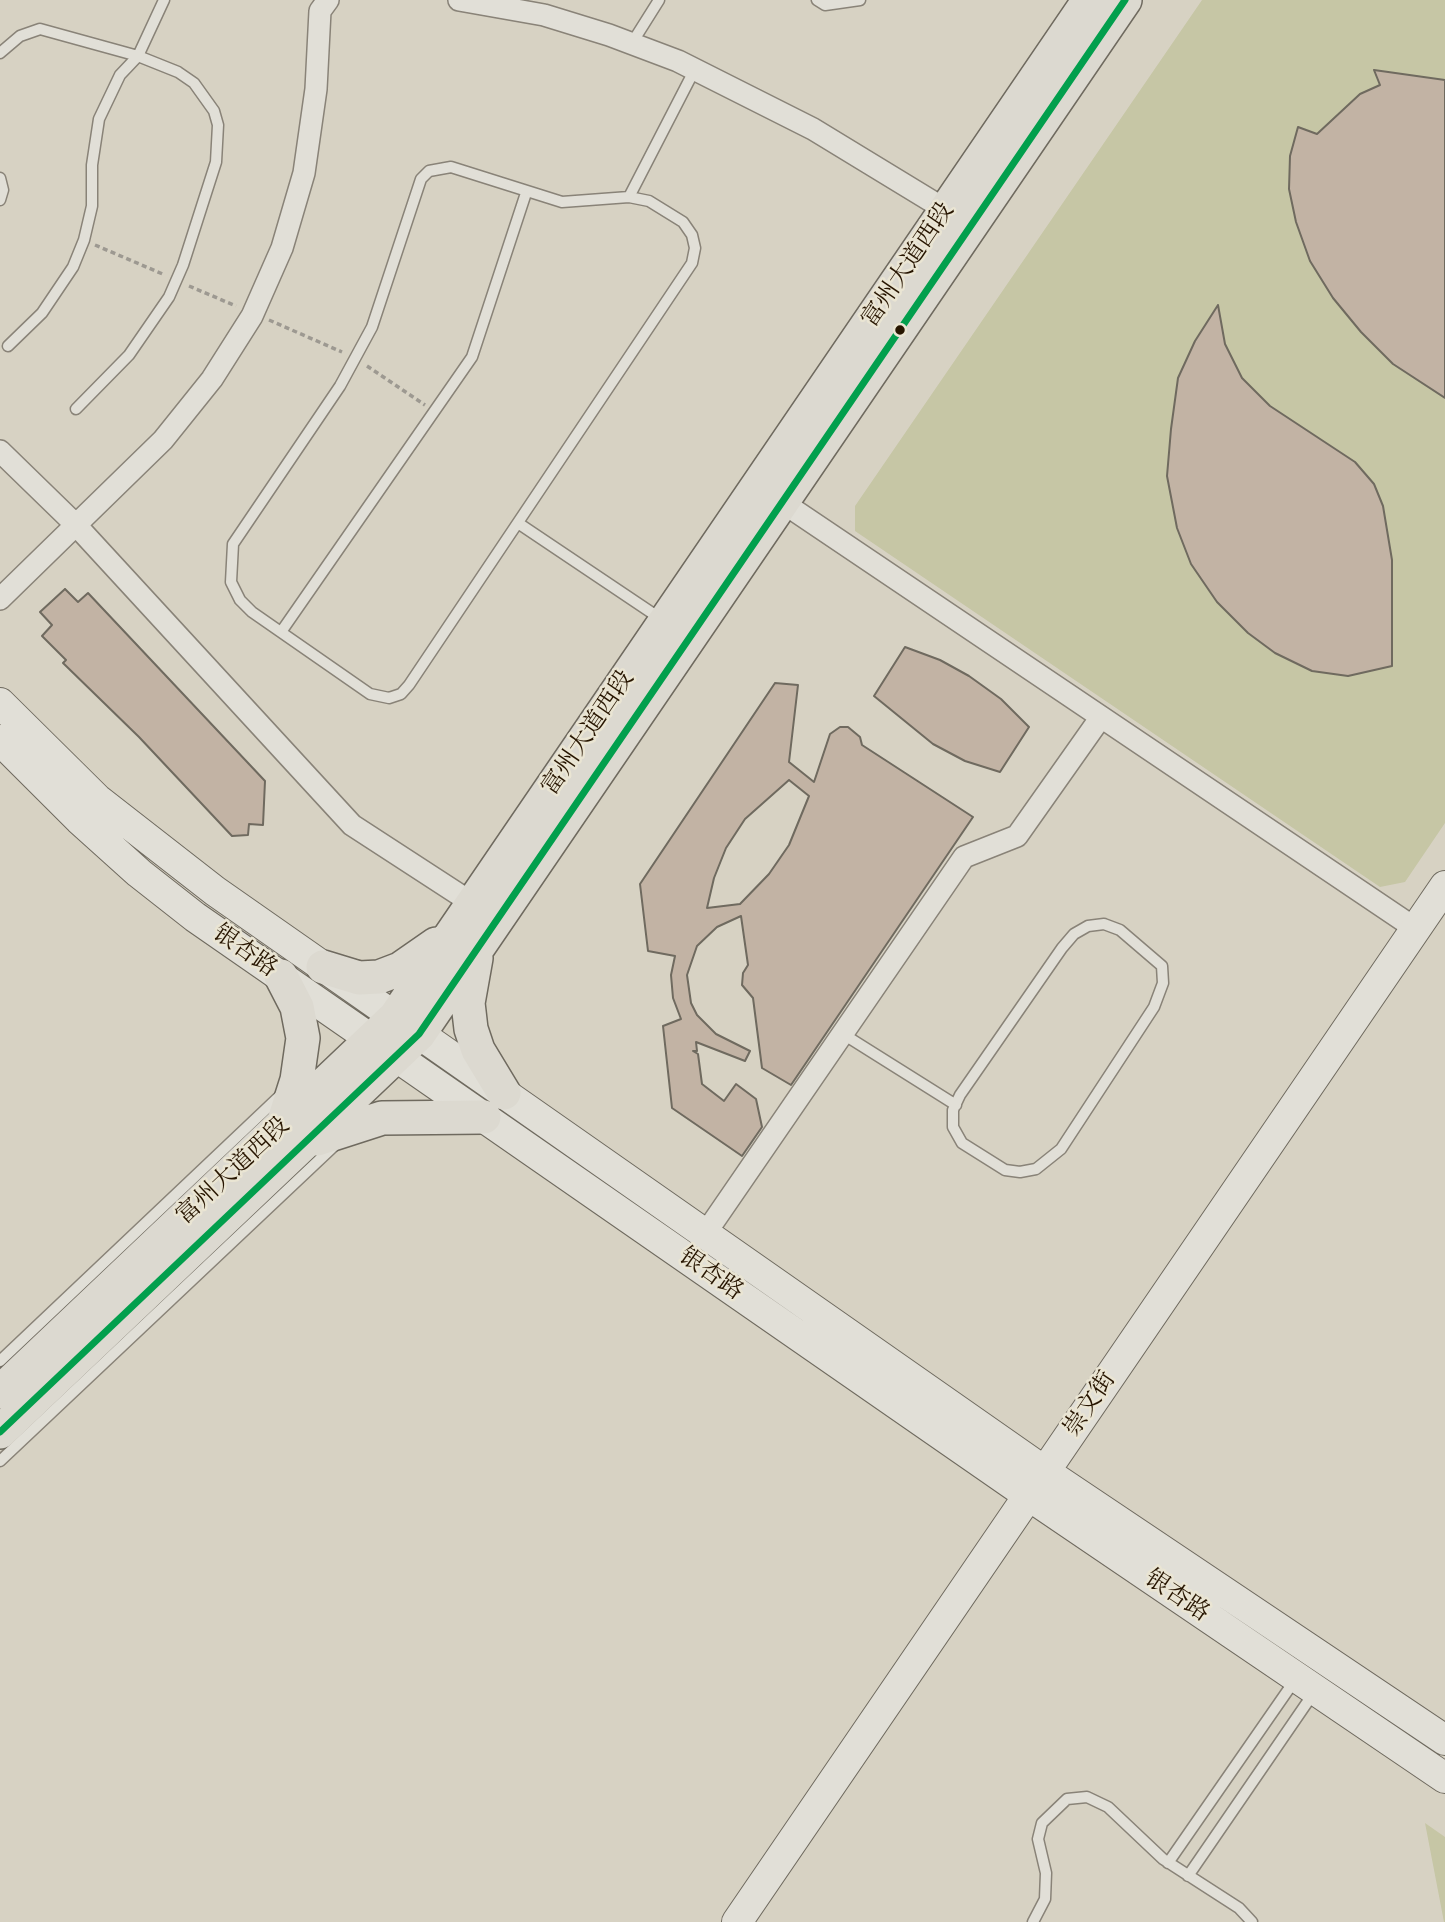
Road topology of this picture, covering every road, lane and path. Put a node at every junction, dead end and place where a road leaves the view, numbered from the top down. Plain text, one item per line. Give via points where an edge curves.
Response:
1 (164, 0) edge
2 (328, 0) edge
3 (459, 0) edge
4 (659, 0) edge
5 (817, 0) edge
6 (860, 0) edge
7 (1089, 0) edge
8 (1125, 0) edge
9 (632, 43) junction
10 (0, 53) edge
11 (138, 56) junction
12 (695, 69) junction
13 (0, 178) edge
14 (526, 192) junction
15 (629, 197) junction
16 (0, 200) edge
17 (946, 210) junction
18 (8, 346) dead end
19 (76, 409) dead end
20 (0, 451) edge
21 (782, 502) junction
22 (518, 523) junction
23 (75, 524) junction
24 (0, 598) edge
25 (665, 621) junction
26 (281, 632) junction
27 (0, 703) edge
28 (1101, 717) junction
29 (0, 740) edge
30 (1445, 886) edge
31 (469, 925) junction
32 (1416, 929) junction
33 (323, 967) junction
34 (281, 976) junction
35 (843, 1034) junction
36 (395, 1036) junction
37 (297, 1080) junction
38 (494, 1105) junction
39 (956, 1105) junction
40 (355, 1126) junction
41 (294, 1134) junction
42 (705, 1234) junction
43 (0, 1361) edge
44 (0, 1392) edge
45 (0, 1432) edge
46 (0, 1461) edge
47 (1036, 1483) junction
48 (1306, 1684) junction
49 (1445, 1741) edge
50 (1445, 1778) edge
51 (1168, 1863) junction
52 (1188, 1876) junction
53 (737, 1922) edge
54 (1033, 1922) edge
55 (1252, 1922) edge

1 - 11 lane
2 - 23 street via 320,11 316,89 304,173 282,248 251,316 212,379 163,440
3 - 9 street via 544,16
4 - 9 lane
5 - 6 lane via 825,5
7 - 17 main road, 富州大道西段
8 - 21 main road, 富州大道西段
9 - 12 street
10 - 11 lane via 20,36 40,29
11 - 18 lane via 120,75 99,119 92,206 73,267 42,313
11 - 19 lane via 178,72 206,98 218,125 216,162 169,297 130,355
12 - 15 lane
12 - 17 street via 813,129
13 - 16 lane
14 - 15 lane via 562,202
14 - 26 lane via 472,357
14 - 26 lane via 451,167 429,171 421,179 372,327 340,386 233,544 231,582 240,600
15 - 22 lane via 649,201 683,222 695,248 692,263
17 - 25 main road, 富州大道西段
20 - 23 street
21 - 28 street
21 - 31 main road, 富州大道西段
22 - 25 lane
22 - 26 lane via 401,694 378,698 370,694
23 - 24 street
23 - 31 street via 352,825
25 - 31 main road, 富州大道西段
27 - 33 main road, 银杏路 via 97,799 183,868
28 - 32 street
28 - 35 street via 1017,836 964,856
29 - 34 main road, 银杏路 via 139,873
30 - 32 main road, 崇文街
31 - 33 main road via 379,977 359,978
31 - 36 main road, 富州大道西段
31 - 38 main road via 471,1029
32 - 47 main road, 崇文街
33 - 36 main road, 银杏路
34 - 36 main road, 银杏路
34 - 37 main road via 297,1007 303,1038
35 - 39 lane
35 - 42 street
36 - 38 main road, 银杏路
36 - 41 main road, 富州大道西段
37 - 41 main road
37 - 43 lane
38 - 40 main road via 382,1118
38 - 42 main road, 银杏路
38 - 47 main road, 银杏路
39 - 39 lane via 953,1127 962,1143 1005,1170 1036,1169 1060,1149 1154,1007 1163,983 1162,966 1120,930 1088,926 1074,934
40 - 41 main road
40 - 46 lane
41 - 44 main road, 富州大道西段
41 - 45 main road, 富州大道西段
42 - 47 main road, 银杏路
47 - 48 main road, 银杏路
47 - 49 main road, 银杏路
47 - 53 main road, 崇文街
48 - 50 main road, 银杏路
48 - 51 lane
48 - 52 lane
51 - 52 lane
51 - 54 lane via 1108,1807 1087,1797 1067,1799 1042,1823 1038,1839 1045,1899
52 - 55 lane via 1239,1908

